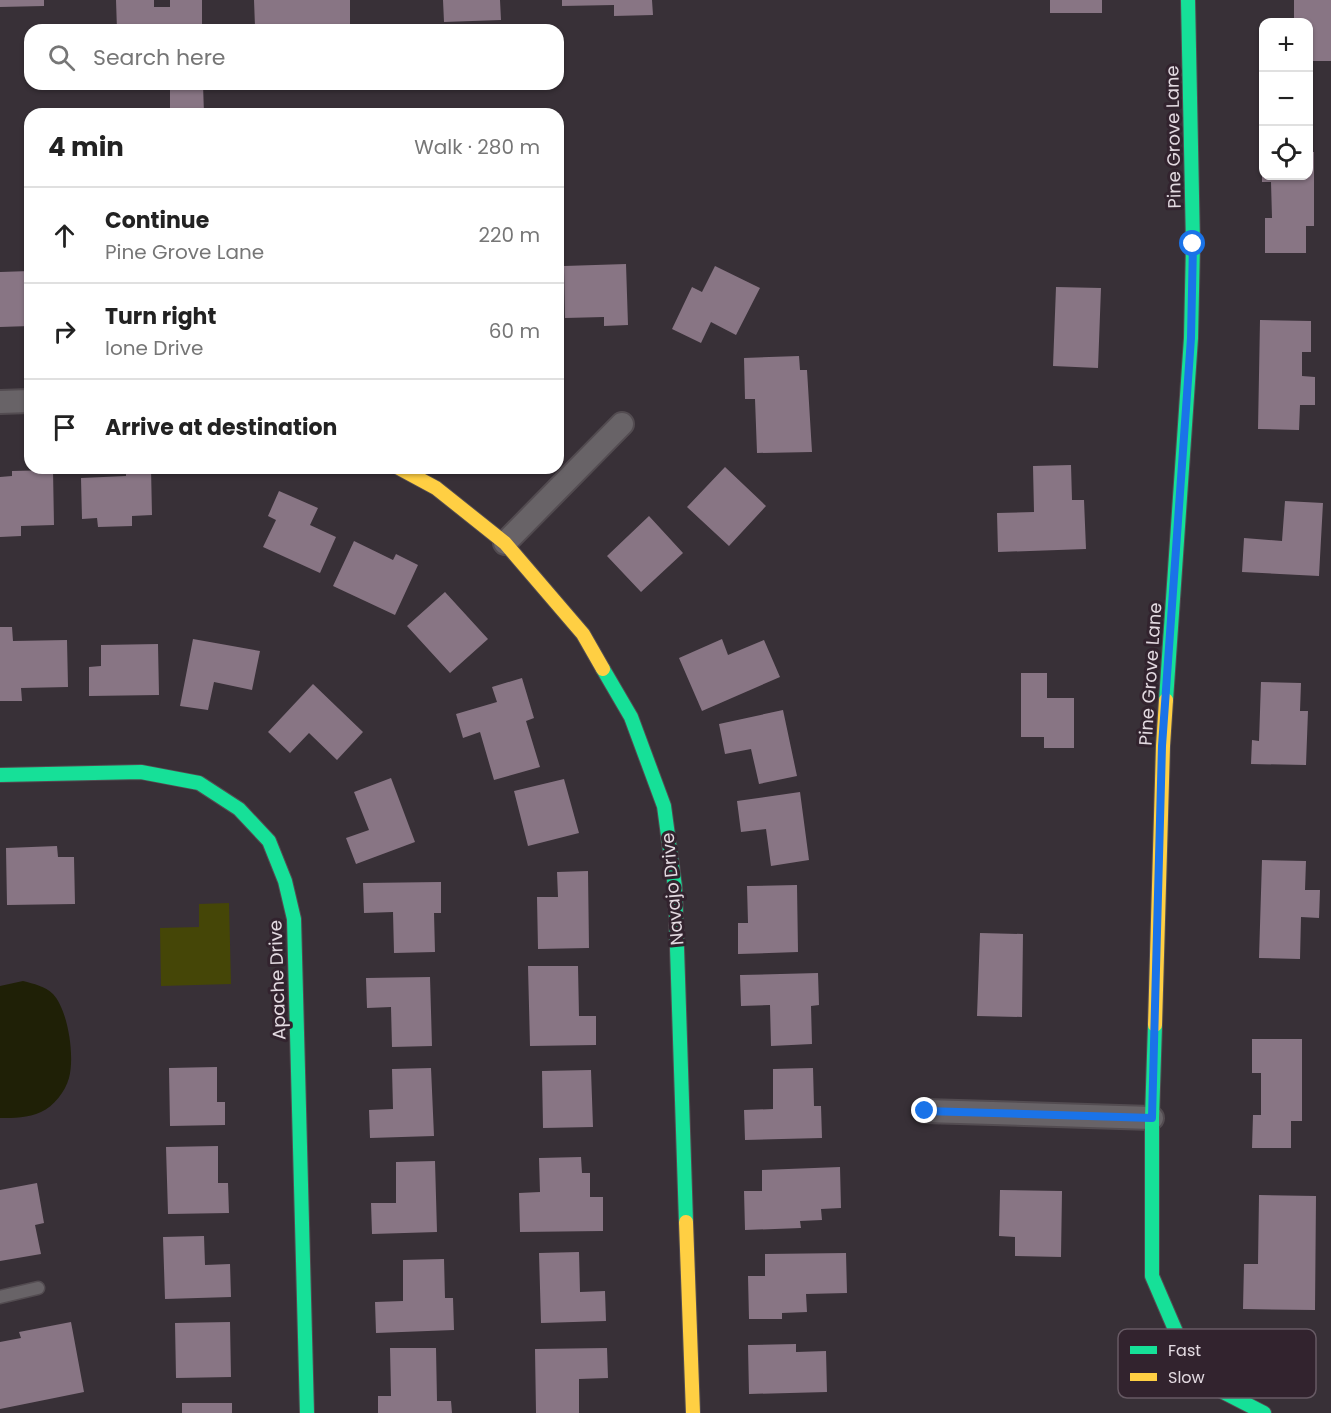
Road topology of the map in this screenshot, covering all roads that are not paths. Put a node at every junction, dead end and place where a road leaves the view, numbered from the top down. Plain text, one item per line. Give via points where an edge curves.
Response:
1 (1188, 0) edge
2 (24, 401) edge
3 (0, 402) edge
4 (622, 424) dead end
5 (410, 474) edge
6 (505, 543) junction
7 (0, 775) edge
8 (925, 1111) dead end
9 (1152, 1118) junction
10 (38, 1288) dead end
11 (0, 1297) edge
12 (1175, 1329) edge
13 (1235, 1398) edge
14 (307, 1413) edge
15 (693, 1413) edge
16 (1264, 1413) edge

1 - 9 street, Pine Grove Lane via 1191,338 1162,746
2 - 3 street
4 - 6 street
5 - 6 street, Navajo Drive via 436,488
6 - 15 street, Navajo Drive via 583,634 631,717 664,806 675,887
7 - 14 street, Apache Drive via 141,772 199,783 238,809 269,841 285,881 294,920
8 - 9 street
9 - 12 street, Pine Grove Lane via 1152,1276
10 - 11 lane
13 - 16 street, Pine Grove Lane

